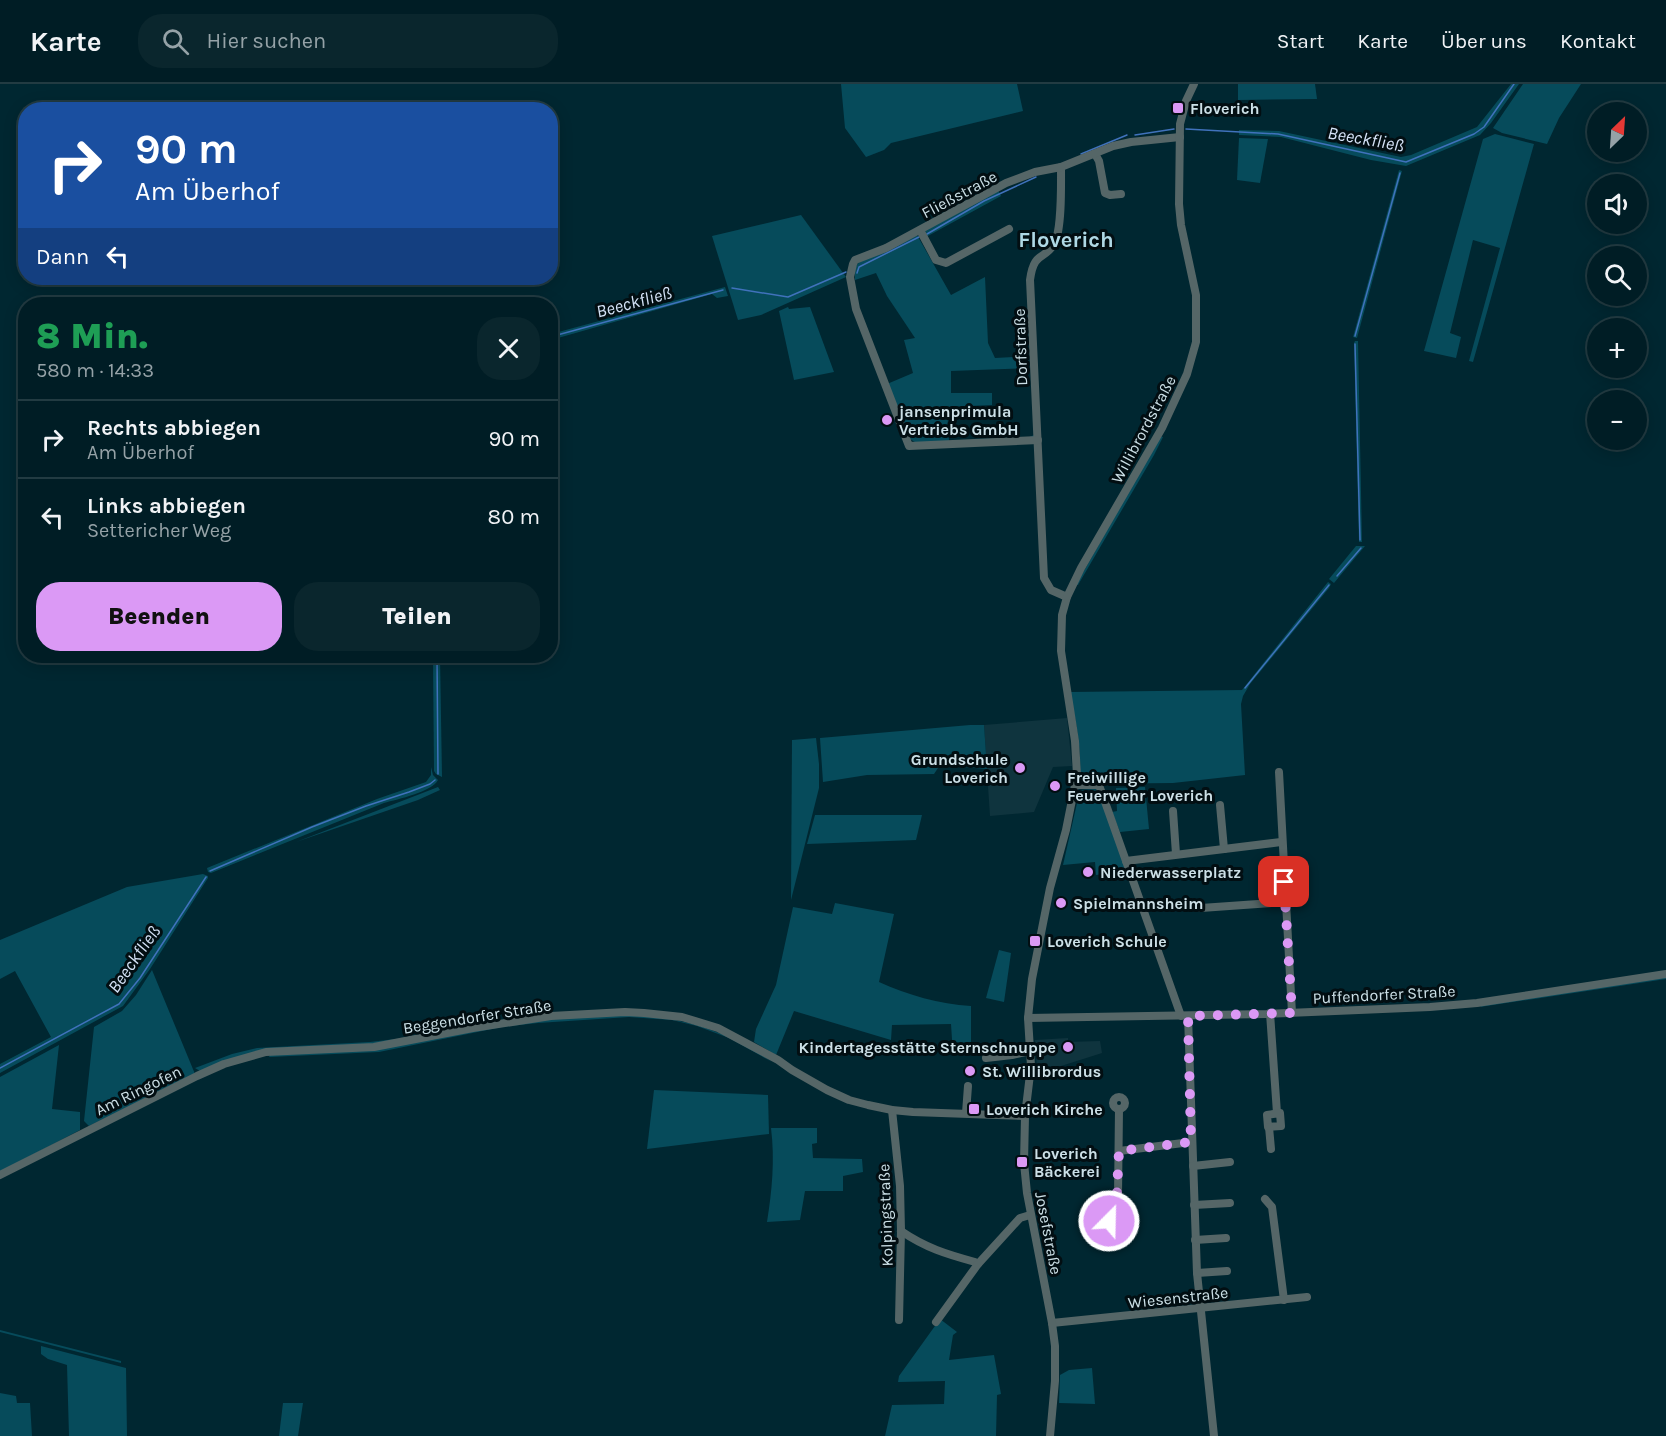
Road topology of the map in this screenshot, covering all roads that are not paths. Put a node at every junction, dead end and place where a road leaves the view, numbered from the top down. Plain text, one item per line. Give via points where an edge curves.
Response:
1 (1194, 84) edge
2 (1180, 137) junction
3 (1095, 154) junction
4 (1061, 167) junction
5 (1121, 194) dead end
6 (1009, 229) dead end
7 (920, 230) junction
8 (1038, 440) junction
9 (1067, 597) junction
10 (1071, 716) joint
11 (1279, 772) dead end
12 (1075, 785) junction
13 (1220, 805) dead end
14 (1173, 811) dead end
15 (1281, 842) junction
16 (1224, 849) junction
17 (1176, 854) junction
18 (1126, 861) junction
19 (1286, 902) junction
20 (1201, 908) dead end
21 (1666, 974) edge
22 (1270, 1013) junction
23 (1292, 1013) junction
24 (1185, 1016) junction
25 (1028, 1018) junction
26 (296, 1050) joint
27 (1030, 1051) junction
28 (986, 1058) dead end
29 (968, 1086) dead end
30 (1119, 1109) dead end
31 (892, 1110) junction
32 (966, 1113) junction
33 (1025, 1116) junction
34 (1191, 1142) junction
35 (1271, 1149) dead end
36 (1119, 1151) junction
37 (1230, 1162) dead end
38 (1193, 1166) junction
39 (0, 1175) edge
40 (1265, 1200) dead end
41 (1230, 1203) dead end
42 (1194, 1205) junction
43 (1116, 1210) dead end
44 (1030, 1215) junction
45 (901, 1231) junction
46 (1226, 1238) dead end
47 (1196, 1240) junction
48 (978, 1264) junction
49 (1227, 1271) dead end
50 (1197, 1273) junction
51 (1307, 1298) dead end
52 (1284, 1300) junction
53 (1199, 1308) junction
54 (899, 1320) dead end
55 (936, 1322) dead end
56 (1052, 1323) junction
57 (1050, 1436) edge
58 (1214, 1436) edge

1 - 2 street, Willibrordstraße via 1182,113
2 - 3 street, Fließstraße via 1131,142
2 - 9 street, Willibrordstraße via 1179,204 1196,295 1196,342 1162,428
3 - 4 street, Fließstraße
3 - 5 street via 1105,193
4 - 7 street, Fließstraße via 1006,183
4 - 8 street, Dorfstraße via 1057,238 1037,258 1030,280
6 - 7 street via 946,263 936,260
7 - 8 street, Fließstraße via 855,260 850,277 856,309 909,446
8 - 9 street, Dorfstraße via 1044,578 1051,590
9 - 10 street, Willibrordstraße via 1060,643
10 - 12 street, Josefstraße via 1077,759
11 - 15 street
12 - 18 street via 1099,785
12 - 25 street, Josefstraße via 1035,959
13 - 16 street
14 - 17 street
15 - 16 street
15 - 19 street
16 - 17 street
17 - 18 street
18 - 24 street
19 - 20 street
19 - 23 street
21 - 23 street, Puffendorfer Straße via 1477,1003
22 - 23 street, Puffendorfer Straße
22 - 24 street, Puffendorfer Straße
22 - 35 street via 1281,1126 1269,1127
24 - 25 street, Puffendorfer Straße
24 - 34 street
25 - 27 street, Josefstraße
26 - 31 street, Beggendorfer Straße via 374,1047 551,1016 660,1014 718,1028 827,1090 849,1100
26 - 39 street, Am Ringofen via 266,1052 224,1064
27 - 28 street
27 - 33 street, Josefstraße
29 - 32 street
30 - 36 street
31 - 32 street, Beggendorfer Straße
31 - 45 street, Kolpingstraße
32 - 33 street, Beggendorfer Straße
33 - 44 street, Josefstraße via 1024,1163
34 - 36 street
34 - 38 street
36 - 43 street
37 - 38 street
38 - 42 street
40 - 52 street via 1272,1207
41 - 42 street
42 - 47 street
44 - 48 street via 1020,1218
44 - 56 street, Josefstraße
45 - 48 street via 935,1251
45 - 54 street, Kolpingstraße
46 - 47 street
47 - 50 street
48 - 55 street
49 - 50 street
50 - 53 street
51 - 52 street, Wiesenstraße
52 - 53 street, Wiesenstraße
53 - 56 street, Wiesenstraße
53 - 58 street
56 - 57 street, Josefstraße via 1056,1365

